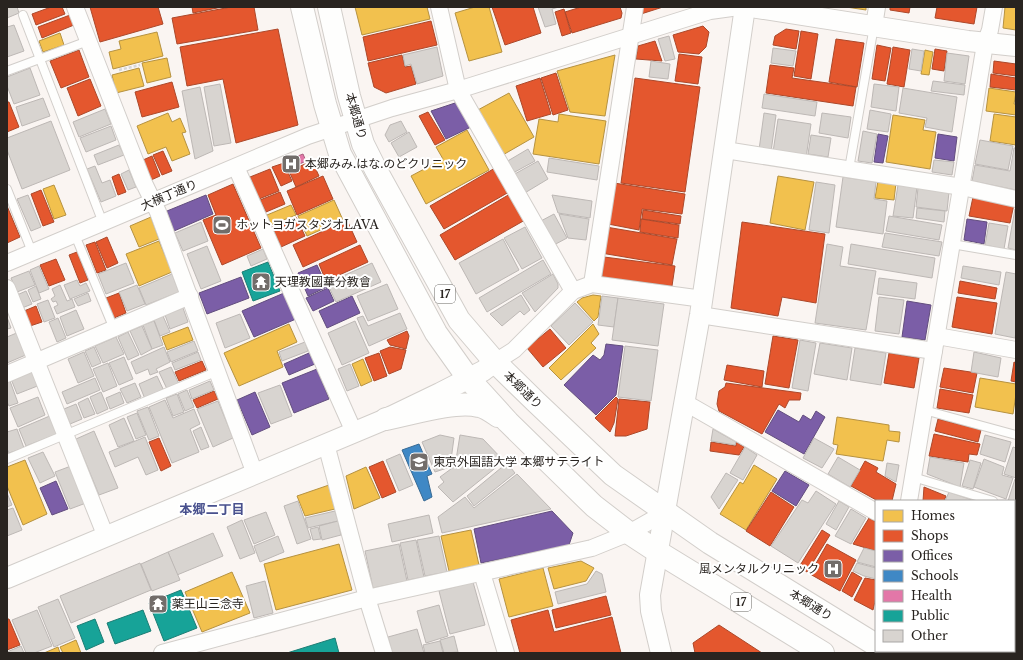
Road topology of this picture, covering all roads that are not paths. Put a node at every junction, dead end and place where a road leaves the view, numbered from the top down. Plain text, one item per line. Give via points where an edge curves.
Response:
1 (75, 7) edge
2 (302, 7) edge
3 (329, 7) edge
4 (439, 7) edge
5 (635, 7) edge
6 (739, 7) edge
7 (745, 7) edge
8 (751, 7) edge
9 (994, 7) edge
10 (24, 15) dead end
11 (875, 16) edge
12 (631, 36) junction
13 (88, 41) junction
14 (985, 44) junction
15 (1016, 46) edge
16 (40, 59) junction
17 (7, 71) edge
18 (458, 90) junction
19 (356, 120) junction
20 (331, 128) junction
21 (725, 150) junction
22 (236, 166) junction
23 (849, 169) junction
24 (962, 187) junction
25 (7, 189) edge
26 (1016, 199) edge
27 (154, 202) junction
28 (103, 223) junction
29 (75, 235) junction
30 (952, 244) junction
31 (32, 252) junction
32 (1016, 255) edge
33 (7, 263) edge
34 (592, 284) junction
35 (7, 288) edge
36 (573, 291) junction
37 (190, 296) junction
38 (702, 307) junction
39 (114, 329) junction
40 (935, 344) junction
41 (1016, 350) edge
42 (36, 361) junction
43 (495, 362) junction
44 (218, 371) junction
45 (7, 374) edge
46 (468, 378) junction
47 (684, 402) junction
48 (924, 410) junction
49 (386, 419) junction
50 (508, 422) junction
51 (354, 432) junction
52 (66, 434) junction
53 (1016, 434) edge
54 (326, 444) junction
55 (7, 459) edge
56 (255, 474) junction
57 (913, 477) junction
58 (909, 500) edge
59 (990, 500) edge
60 (875, 511) edge
61 (666, 512) junction
62 (629, 533) junction
63 (106, 536) junction
64 (658, 552) junction
65 (482, 573) junction
66 (7, 578) edge
67 (367, 598) junction
68 (875, 644) edge
69 (162, 653) edge
70 (384, 653) edge
71 (506, 653) edge
72 (661, 653) edge
73 (823, 653) edge

1 - 13 street
2 - 20 highway, 17
3 - 19 highway, 本郷通り / 17
4 - 18 street
5 - 12 street
6 - 12 street, 大横丁通り via 710,11
7 - 21 street
8 - 11 street
9 - 14 street
10 - 16 lane
11 - 14 street
11 - 23 lane
12 - 18 street, 大横丁通り
12 - 34 street
13 - 16 lane
13 - 27 street via 143,181
14 - 15 street
14 - 24 street
16 - 17 lane
16 - 28 lane
18 - 19 street, 大横丁通り
18 - 36 street
19 - 20 street, 大横丁通り
19 - 43 highway, 本郷通り / 17 via 363,144 376,170 459,320
20 - 22 street, 大横丁通り
20 - 46 highway, 17 via 340,154 393,255 436,333
21 - 23 street
21 - 38 street
22 - 27 street, 大横丁通り
22 - 51 street
23 - 24 street
24 - 26 street
24 - 30 street
25 - 31 lane
27 - 28 street, 大横丁通り
27 - 37 street
28 - 29 street, 大横丁通り
29 - 31 street, 大横丁通り
29 - 39 lane
30 - 32 lane
30 - 40 street
31 - 33 street, 大横丁通り
34 - 36 street
34 - 38 street
35 - 42 street
36 - 43 street via 514,350
37 - 39 street
37 - 44 street
38 - 40 street
38 - 47 street
39 - 42 street
40 - 41 street
40 - 48 street
42 - 45 street
42 - 52 street
43 - 46 street
43 - 61 highway, 本郷通り / 17 via 613,475
44 - 52 lane
44 - 56 street
46 - 49 street
46 - 50 highway, 17
47 - 60 street
47 - 61 street
48 - 53 lane
48 - 57 street
49 - 50 highway via 467,404 481,406
49 - 51 street
50 - 62 highway, 17 via 594,506
51 - 54 street
52 - 55 lane
52 - 63 street
54 - 56 street
54 - 67 street
56 - 63 street
57 - 58 street
57 - 59 lane
61 - 62 street
61 - 64 street
61 - 68 highway, 本郷通り / 17 via 710,543
62 - 64 highway, 17
62 - 65 street via 592,548
63 - 66 street
64 - 72 street via 650,595
64 - 73 highway, 17
65 - 67 street
65 - 71 street
67 - 69 street
67 - 70 street

